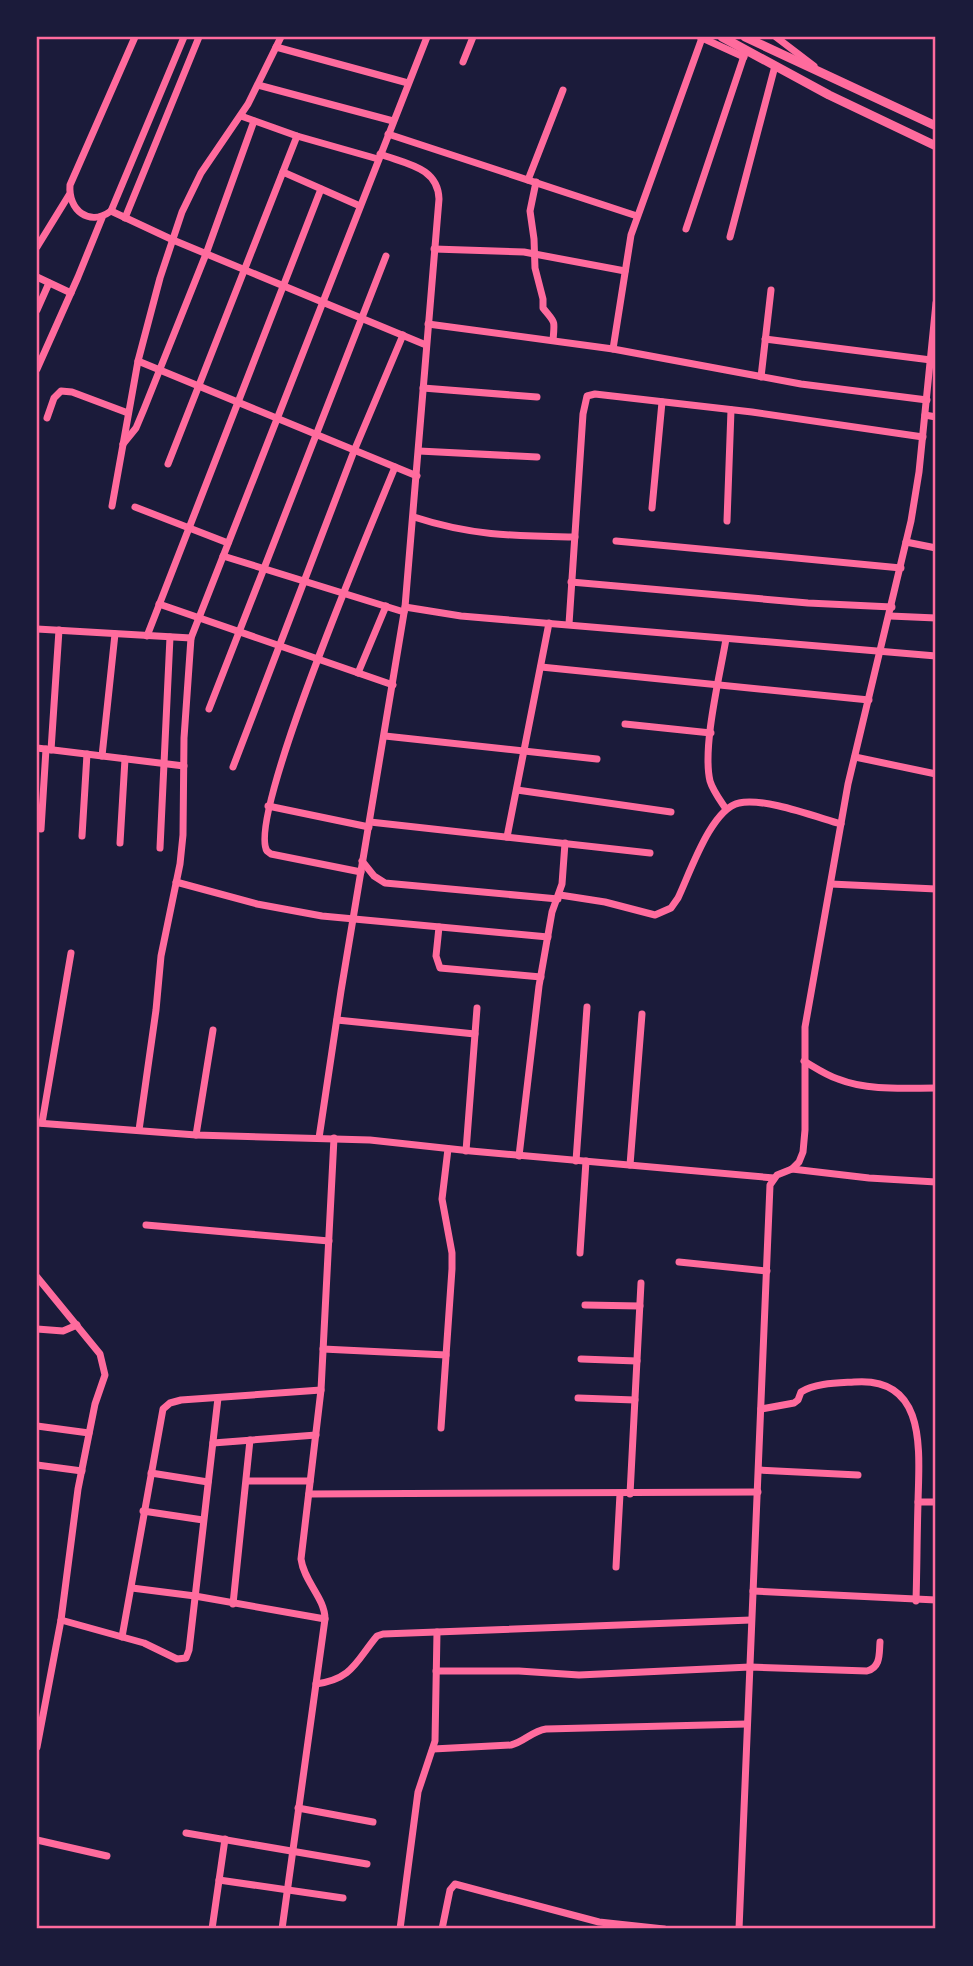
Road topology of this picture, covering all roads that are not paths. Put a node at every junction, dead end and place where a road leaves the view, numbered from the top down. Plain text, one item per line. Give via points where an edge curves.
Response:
1 (135, 37) edge
2 (184, 37) edge
3 (200, 37) edge
4 (281, 37) edge
5 (427, 37) edge
6 (473, 37) edge
7 (700, 37) edge
8 (722, 37) edge
9 (745, 37) edge
10 (775, 37) edge
11 (276, 47) junction
12 (745, 54) junction
13 (463, 62) dead end
14 (775, 66) junction
15 (820, 72) junction
16 (408, 83) junction
17 (258, 85) junction
18 (563, 90) dead end
19 (240, 116) junction
20 (254, 121) junction
21 (393, 121) junction
22 (936, 127) edge
23 (388, 134) junction
24 (297, 136) junction
25 (936, 146) edge
26 (379, 157) junction
27 (283, 172) junction
28 (532, 181) junction
29 (321, 189) junction
30 (69, 195) junction
31 (360, 206) junction
32 (111, 211) junction
33 (637, 216) junction
34 (102, 218) junction
35 (125, 218) junction
36 (686, 229) dead end
37 (730, 237) dead end
38 (173, 240) junction
39 (37, 247) edge
40 (435, 249) junction
41 (206, 254) junction
42 (534, 254) junction
43 (386, 256) dead end
44 (244, 270) junction
45 (625, 271) junction
46 (37, 277) edge
47 (48, 283) junction
48 (285, 286) junction
49 (771, 290) dead end
50 (71, 293) junction
51 (323, 302) junction
52 (936, 303) edge
53 (37, 310) edge
54 (362, 318) junction
55 (428, 324) junction
56 (403, 335) junction
57 (765, 339) junction
58 (553, 340) junction
59 (426, 345) junction
60 (613, 349) junction
61 (930, 360) junction
62 (138, 361) junction
63 (37, 369) edge
64 (159, 370) junction
65 (761, 377) junction
66 (199, 387) junction
67 (423, 388) junction
68 (537, 397) dead end
69 (927, 400) junction
70 (236, 402) junction
71 (662, 402) junction
72 (732, 410) junction
73 (128, 413) junction
74 (925, 415) junction
75 (936, 417) edge
76 (47, 418) dead end
77 (277, 419) junction
78 (315, 436) junction
79 (923, 437) junction
80 (122, 445) junction
81 (354, 451) junction
82 (419, 451) junction
83 (537, 457) dead end
84 (168, 464) dead end
85 (395, 467) junction
86 (417, 476) junction
87 (112, 506) dead end
88 (135, 507) dead end
89 (652, 509) dead end
90 (414, 517) junction
91 (727, 521) dead end
92 (189, 528) junction
93 (575, 537) junction
94 (616, 541) dead end
95 (906, 542) junction
96 (228, 543) junction
97 (936, 548) edge
98 (223, 556) junction
99 (901, 568) junction
100 (264, 569) junction
101 (304, 581) junction
102 (571, 582) junction
103 (344, 594) junction
104 (159, 604) junction
105 (386, 606) junction
106 (892, 607) junction
107 (405, 609) junction
108 (890, 616) junction
109 (198, 617) junction
110 (936, 618) edge
111 (549, 623) junction
112 (569, 624) junction
113 (37, 629) edge
114 (59, 630) junction
115 (239, 632) junction
116 (115, 634) junction
117 (147, 636) junction
118 (170, 637) junction
119 (191, 638) junction
120 (726, 639) junction
121 (280, 645) junction
122 (881, 653) junction
123 (936, 656) edge
124 (319, 660) junction
125 (541, 667) junction
126 (358, 673) junction
127 (393, 685) junction
128 (718, 685) junction
129 (869, 700) junction
130 (209, 709) dead end
131 (625, 724) dead end
132 (711, 733) junction
133 (385, 736) junction
134 (37, 748) edge
135 (48, 749) junction
136 (526, 751) junction
137 (87, 754) junction
138 (102, 756) junction
139 (855, 757) junction
140 (125, 759) junction
141 (597, 759) dead end
142 (163, 763) junction
143 (184, 766) junction
144 (233, 767) dead end
145 (936, 774) edge
146 (517, 790) junction
147 (268, 806) junction
148 (726, 809) junction
149 (671, 812) dead end
150 (841, 824) junction
151 (369, 825) junction
152 (41, 829) dead end
153 (82, 836) dead end
154 (508, 837) junction
155 (120, 843) dead end
156 (565, 844) junction
157 (160, 848) dead end
158 (650, 853) dead end
159 (362, 861) junction
160 (361, 872) junction
161 (176, 882) junction
162 (831, 884) junction
163 (936, 889) edge
164 (559, 897) junction
165 (353, 920) junction
166 (439, 927) junction
167 (548, 937) junction
168 (71, 953) dead end
169 (541, 977) junction
170 (587, 1007) dead end
171 (478, 1008) dead end
172 (642, 1014) dead end
173 (337, 1020) junction
174 (213, 1030) dead end
175 (475, 1034) junction
176 (804, 1061) junction
177 (936, 1088) edge
178 (39, 1123) edge
179 (139, 1130) junction
180 (197, 1135) junction
181 (320, 1138) junction
182 (334, 1138) junction
183 (447, 1149) junction
184 (466, 1151) junction
185 (519, 1156) junction
186 (576, 1161) junction
187 (586, 1161) junction
188 (630, 1165) junction
189 (792, 1169) junction
190 (774, 1178) junction
191 (936, 1182) edge
192 (146, 1225) dead end
193 (329, 1241) junction
194 (580, 1253) dead end
195 (679, 1262) dead end
196 (767, 1271) junction
197 (38, 1279) edge
198 (641, 1283) dead end
199 (585, 1305) dead end
200 (640, 1306) junction
201 (77, 1325) junction
202 (37, 1329) edge
203 (323, 1349) junction
204 (446, 1355) junction
205 (581, 1359) dead end
206 (637, 1361) junction
207 (321, 1390) junction
208 (218, 1398) junction
209 (578, 1398) dead end
210 (635, 1400) junction
211 (761, 1409) junction
212 (37, 1426) edge
213 (441, 1428) dead end
214 (89, 1433) junction
215 (316, 1435) junction
216 (250, 1440) junction
217 (213, 1443) junction
218 (37, 1465) edge
219 (82, 1471) junction
220 (759, 1471) junction
221 (151, 1472) junction
222 (858, 1475) dead end
223 (247, 1481) junction
224 (310, 1481) junction
225 (208, 1482) junction
226 (758, 1492) junction
227 (309, 1494) junction
228 (620, 1494) junction
229 (630, 1494) junction
230 (918, 1502) junction
231 (936, 1502) edge
232 (144, 1511) junction
233 (203, 1520) junction
234 (616, 1567) dead end
235 (132, 1588) junction
236 (753, 1591) junction
237 (195, 1596) junction
238 (936, 1600) edge
239 (916, 1601) junction
240 (233, 1604) junction
241 (61, 1619) junction
242 (325, 1619) junction
243 (751, 1620) junction
244 (438, 1632) junction
245 (122, 1637) junction
246 (880, 1642) dead end
247 (750, 1667) junction
248 (436, 1671) junction
249 (316, 1684) junction
250 (747, 1724) junction
251 (37, 1747) edge
252 (433, 1749) junction
253 (298, 1808) junction
254 (373, 1822) dead end
255 (186, 1833) dead end
256 (225, 1839) junction
257 (37, 1840) edge
258 (292, 1850) junction
259 (107, 1856) dead end
260 (367, 1864) dead end
261 (219, 1880) junction
262 (288, 1888) junction
263 (343, 1898) dead end
264 (212, 1929) edge
265 (282, 1929) edge
266 (400, 1929) edge
267 (442, 1929) edge
268 (664, 1929) edge
269 (739, 1929) edge

1 - 30 street
2 - 32 street
3 - 35 street
4 - 11 street
5 - 16 street
6 - 13 street
7 - 12 street
7 - 33 street
8 - 12 street
9 - 15 street
10 - 15 street
11 - 16 street
11 - 17 street
12 - 14 street
12 - 36 street
14 - 25 street
14 - 37 street
15 - 22 street
16 - 21 street
17 - 19 street
17 - 21 street
18 - 28 street
19 - 20 street
19 - 38 street via 192,188
20 - 24 street
20 - 41 street
21 - 23 street
23 - 26 street
23 - 28 street
24 - 26 street
24 - 27 street
26 - 31 street
26 - 40 street via 425,171 437,184
27 - 29 street
27 - 44 street
28 - 33 street
28 - 42 street
29 - 31 street
29 - 48 street
30 - 34 street via 79,212
30 - 39 street
31 - 51 street
32 - 34 street
32 - 35 street
33 - 45 street
34 - 50 street
35 - 38 street
38 - 41 street
38 - 62 street
40 - 42 street
40 - 55 street
41 - 44 street
41 - 64 street
42 - 45 street
42 - 58 street via 543,308 554,324
43 - 54 street
44 - 48 street
44 - 66 street
45 - 60 street
46 - 47 street
47 - 50 street
47 - 53 street
48 - 51 street
48 - 70 street
49 - 57 street
50 - 63 street
51 - 54 street
51 - 77 street
52 - 61 street
54 - 56 street
54 - 78 street
55 - 58 street
55 - 59 street
56 - 59 street
56 - 81 street
57 - 61 street
57 - 65 street
58 - 60 street
59 - 67 street
60 - 65 street
61 - 69 street
62 - 64 street
62 - 73 street
64 - 66 street
64 - 80 street via 135,428
65 - 69 street
66 - 70 street
66 - 84 street
67 - 68 street
67 - 82 street
69 - 74 street
70 - 77 street
70 - 92 street
71 - 72 street
71 - 89 street
71 - 93 street via 587,396
72 - 79 street
72 - 91 street
73 - 76 street via 65,390 58,393
73 - 80 street
74 - 75 street
74 - 79 street
77 - 78 street
77 - 96 street
78 - 81 street
78 - 100 street
79 - 95 street
80 - 87 street
81 - 85 street
81 - 101 street
82 - 83 street
82 - 86 street
85 - 86 street
85 - 103 street
86 - 90 street
88 - 92 street
90 - 93 street via 495,535
90 - 107 street
92 - 96 street
92 - 104 street
93 - 102 street
94 - 99 street
95 - 97 street
95 - 99 street
96 - 98 street
98 - 100 street
98 - 109 street
99 - 106 street
100 - 101 street
100 - 115 street
101 - 103 street
101 - 121 street
102 - 106 street
102 - 112 street
103 - 105 street
103 - 124 street
104 - 109 street
104 - 117 street
105 - 107 street
105 - 126 street
106 - 108 street
107 - 111 street
107 - 127 street
108 - 110 street
108 - 122 street
109 - 115 street
109 - 119 street
111 - 112 street
111 - 125 street
112 - 120 street
113 - 114 street
114 - 116 street
114 - 135 street
115 - 121 street
115 - 130 street
116 - 117 street
116 - 138 street
117 - 118 street
118 - 119 street
118 - 142 street
119 - 143 street
120 - 122 street
120 - 128 street
121 - 124 street
121 - 144 street
122 - 123 street
122 - 129 street
124 - 126 street
124 - 147 street
125 - 128 street
125 - 136 street
126 - 127 street
127 - 133 street
128 - 129 street
128 - 132 street
129 - 139 street
131 - 132 street
132 - 148 street via 709,776
133 - 136 street
133 - 151 street
134 - 135 street
135 - 137 street
135 - 152 street
136 - 141 street
136 - 146 street
137 - 138 street
137 - 153 street
138 - 140 street
139 - 145 street
139 - 150 street
140 - 142 street
140 - 155 street
142 - 143 street
142 - 157 street
143 - 161 street via 183,835
146 - 149 street
146 - 154 street
147 - 151 street
147 - 160 street via 263,843 267,851
148 - 150 street via 737,803 763,803
148 - 164 street via 702,845 678,898 664,912 646,914 606,902
150 - 162 street
151 - 154 street
151 - 159 street
154 - 156 street
156 - 158 street
156 - 164 street
159 - 160 street
159 - 164 street via 385,883
160 - 165 street
161 - 165 street via 257,904
161 - 179 street via 161,956
162 - 163 street
162 - 176 street via 805,1027
164 - 167 street
165 - 166 street
165 - 173 street
166 - 167 street
166 - 169 street via 436,956 440,968
167 - 169 street
168 - 178 street
169 - 185 street
170 - 186 street
171 - 175 street
172 - 188 street
173 - 175 street
173 - 181 street
174 - 180 street
175 - 184 street
176 - 177 street via 851,1083
176 - 189 street via 805,1143
178 - 179 street
179 - 180 street
180 - 181 street
181 - 182 street
182 - 183 street
182 - 193 street
183 - 184 street
183 - 204 street via 442,1199 453,1253
184 - 185 street
185 - 186 street
186 - 187 street
187 - 188 street
187 - 194 street
188 - 190 street
189 - 190 street
189 - 191 street
190 - 196 street
192 - 193 street
193 - 203 street
195 - 196 street
196 - 211 street
197 - 201 street
198 - 200 street
199 - 200 street
200 - 206 street
201 - 202 street via 63,1331
201 - 214 street via 105,1365
203 - 204 street
203 - 207 street
204 - 213 street
205 - 206 street
206 - 210 street
207 - 208 street
207 - 215 street
208 - 217 street
208 - 221 street via 176,1401 163,1409
209 - 210 street
210 - 229 street
211 - 220 street
211 - 230 street via 794,1403 811,1387 873,1381 892,1388 904,1400 916,1425
212 - 214 street
214 - 219 street
215 - 216 street
215 - 224 street
216 - 217 street
216 - 223 street
217 - 225 street
218 - 219 street
219 - 241 street
220 - 222 street
220 - 226 street
221 - 225 street
221 - 232 street
223 - 224 street
223 - 240 street
224 - 227 street
225 - 233 street
226 - 229 street
226 - 236 street
227 - 228 street
227 - 242 street via 302,1570 323,1606
228 - 229 street
228 - 234 street
230 - 231 street
230 - 239 street
232 - 233 street
232 - 235 street
233 - 237 street
235 - 237 street
235 - 245 street
236 - 239 street
236 - 243 street
237 - 240 street
237 - 245 street via 186,1658 177,1659
238 - 239 street
240 - 242 street
241 - 245 street
241 - 251 street
242 - 249 street
243 - 244 street
243 - 247 street
244 - 248 street
244 - 249 street via 377,1636 350,1672
246 - 247 street via 877,1665 867,1671
247 - 248 street via 579,1675
247 - 250 street
248 - 252 street
249 - 253 street
250 - 252 street via 546,1728 511,1745
250 - 269 street
252 - 266 street via 418,1792
253 - 254 street
253 - 258 street
255 - 256 street
256 - 258 street
256 - 261 street
257 - 259 street
258 - 260 street
258 - 262 street
261 - 262 street
261 - 264 street
262 - 263 street
262 - 265 street
267 - 268 street via 455,1884 599,1922

